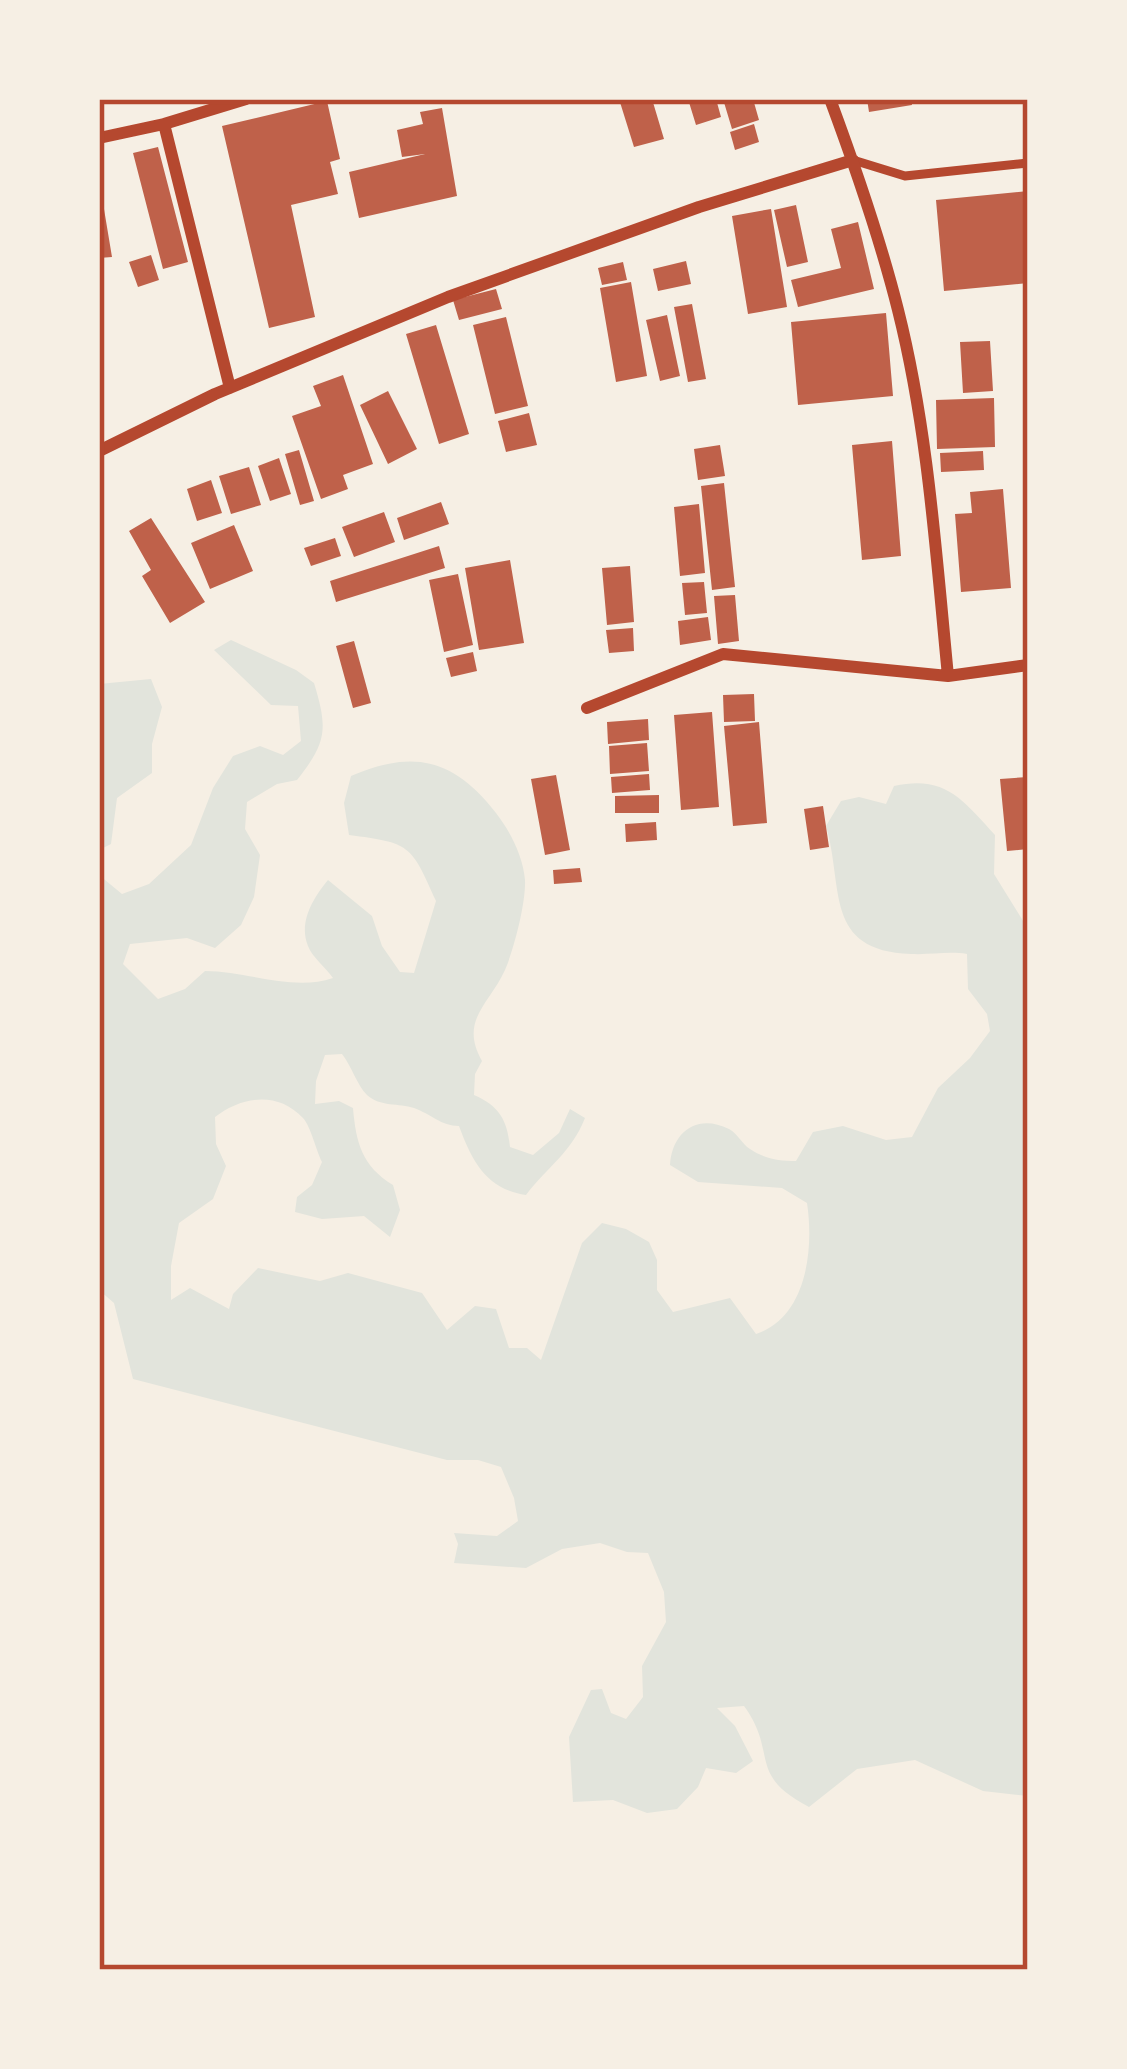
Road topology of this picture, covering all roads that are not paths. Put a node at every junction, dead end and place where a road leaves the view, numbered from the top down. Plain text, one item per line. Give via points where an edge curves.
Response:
1 (246, 99) edge
2 (830, 99) edge
3 (164, 124) junction
4 (99, 138) edge
5 (853, 160) junction
6 (1028, 163) edge
7 (230, 388) junction
8 (99, 451) edge
9 (1028, 665) edge
10 (948, 676) junction
11 (586, 708) dead end

1 - 3 street
2 - 5 street
3 - 4 street
3 - 7 street
5 - 6 lane via 904,176
5 - 7 street via 448,297
5 - 10 street via 899,314 928,475
7 - 8 street
9 - 10 street
10 - 11 street via 723,655

